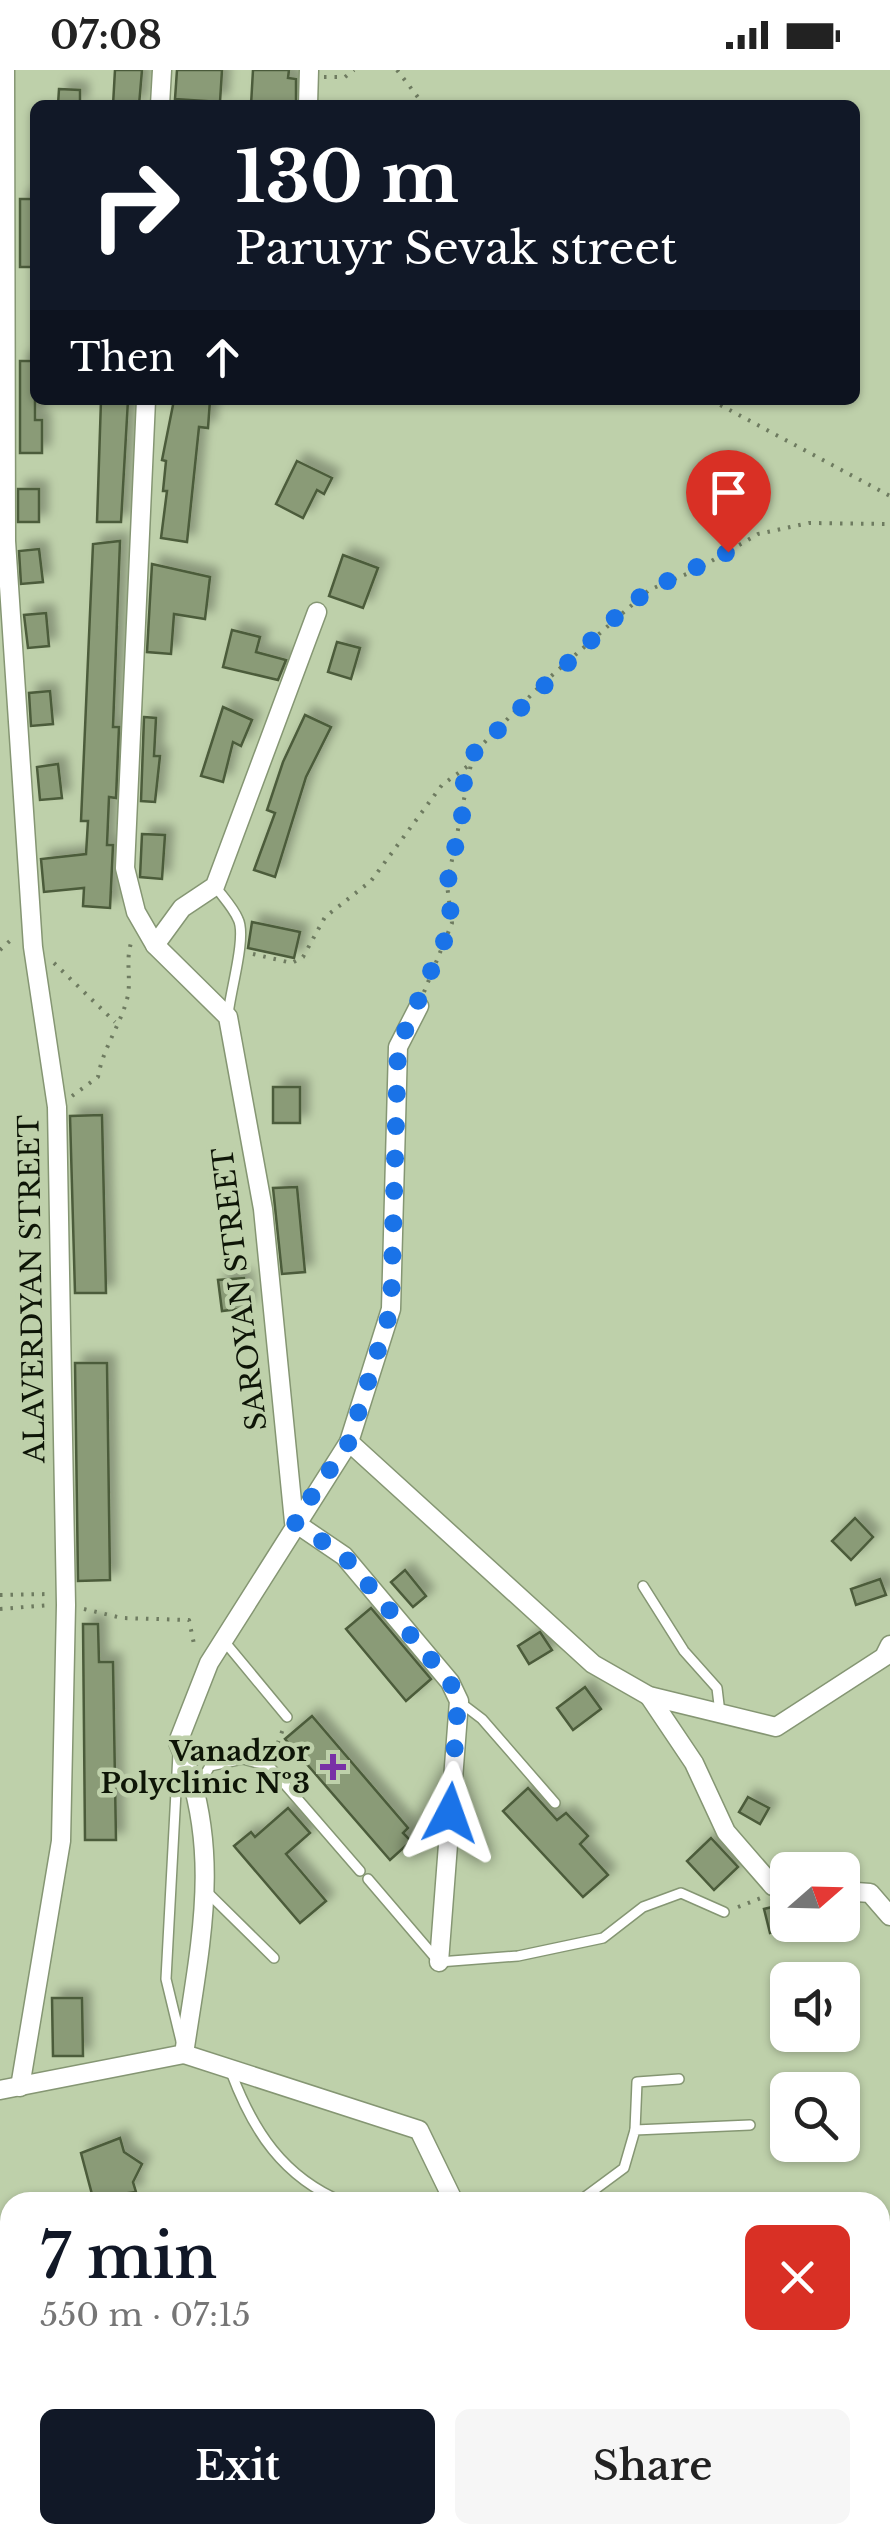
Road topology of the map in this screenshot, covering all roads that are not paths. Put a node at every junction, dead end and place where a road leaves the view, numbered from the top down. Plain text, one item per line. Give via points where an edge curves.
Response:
1 (5, 70) edge
2 (162, 70) edge
3 (309, 74) edge
4 (160, 100) edge
5 (308, 100) edge
6 (146, 405) edge
7 (3, 541) edge
8 (317, 612) dead end
9 (215, 886) junction
10 (150, 937) junction
11 (418, 1006) road end
12 (228, 1018) junction
13 (349, 1442) junction
14 (294, 1522) junction
15 (643, 1586) dead end
16 (224, 1641) junction
17 (888, 1654) edge
18 (649, 1696) junction
19 (458, 1701) junction
20 (720, 1713) junction
21 (288, 1716) road end
22 (178, 1742) junction
23 (198, 1787) junction
24 (555, 1803) dead end
25 (770, 1882) edge
26 (860, 1892) edge
27 (208, 1893) junction
28 (728, 1910) road end
29 (890, 1916) edge
30 (274, 1958) dead end
31 (439, 1962) junction
32 (184, 2054) junction
33 (230, 2069) junction
34 (680, 2078) dead end
35 (20, 2087) junction
36 (0, 2090) edge
37 (750, 2125) dead end
38 (636, 2130) junction
39 (318, 2192) edge
40 (449, 2192) edge
41 (592, 2192) edge

1 - 7 street, ALAVERDYAN STREET
2 - 4 street
3 - 5 street
6 - 10 street via 125,868
7 - 35 street, ALAVERDYAN STREET via 33,947 57,1107 66,1605 61,1840
8 - 9 street
9 - 10 street
9 - 12 lane via 240,922 242,938
10 - 12 street
11 - 13 street via 398,1047 391,1309
12 - 14 street, SAROYAN STREET via 264,1209
13 - 14 street
13 - 18 street via 594,1664
14 - 16 street
14 - 19 street via 344,1556 450,1682
15 - 20 lane via 684,1651 718,1688
16 - 21 lane
16 - 22 street
17 - 20 street via 776,1727
18 - 20 street
18 - 25 street via 694,1763 726,1832
19 - 24 lane via 482,1718
19 - 31 street
22 - 23 street
22 - 32 lane via 166,1979
23 - 27 street
23 - 31 lane via 210,1766 243,1758 269,1766
26 - 29 street via 870,1893
27 - 30 lane
27 - 32 street
28 - 31 lane via 680,1893 643,1906 603,1938 518,1956
32 - 33 street
32 - 35 street
33 - 39 lane via 273,2152
33 - 40 street via 419,2130
34 - 38 lane via 637,2082
35 - 36 street
37 - 38 lane
38 - 41 lane via 624,2168

